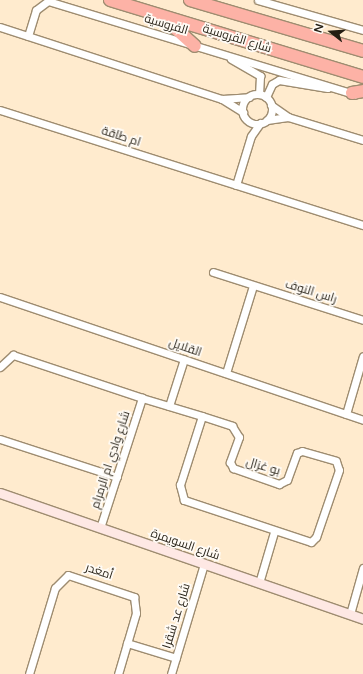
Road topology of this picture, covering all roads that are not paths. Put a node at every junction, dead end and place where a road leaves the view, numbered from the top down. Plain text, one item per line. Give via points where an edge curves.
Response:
1 (110, 0) edge
2 (190, 0) edge
3 (258, 0) edge
4 (161, 16) junction
5 (0, 27) edge
6 (363, 30) edge
7 (305, 33) junction
8 (28, 36) junction
9 (195, 46) junction
10 (363, 46) edge
11 (363, 51) edge
12 (220, 53) junction
13 (363, 77) edge
14 (334, 87) junction
15 (359, 93) edge
16 (263, 96) junction
17 (248, 97) junction
18 (222, 98) junction
19 (271, 105) junction
20 (0, 110) edge
21 (243, 112) junction
22 (288, 117) junction
23 (250, 122) junction
24 (263, 122) junction
25 (252, 136) junction
26 (363, 140) edge
27 (236, 185) junction
28 (363, 225) edge
29 (213, 272) dead end
30 (253, 286) junction
31 (0, 297) edge
32 (363, 320) edge
33 (363, 356) edge
34 (184, 359) junction
35 (0, 367) edge
36 (226, 373) junction
37 (142, 398) junction
38 (169, 406) junction
39 (346, 414) junction
40 (202, 416) junction
41 (363, 420) edge
42 (0, 439) edge
43 (117, 477) junction
44 (0, 493) edge
45 (100, 528) junction
46 (274, 532) junction
47 (204, 564) junction
48 (363, 568) edge
49 (259, 583) junction
50 (350, 614) junction
51 (363, 619) edge
52 (127, 643) junction
53 (176, 658) junction
54 (29, 674) edge
55 (118, 674) edge
56 (171, 674) edge

1 - 4 highway, شارع الفروسية
2 - 7 highway, شارع الفروسية
3 - 6 street
4 - 9 highway
4 - 13 highway, شارع الفروسية
5 - 8 street
7 - 10 highway
7 - 11 highway, شارع الفروسية
8 - 9 street, الفروسية via 38,6 48,1
8 - 18 street
9 - 12 street, الفروسية
12 - 14 street, الفروسية
12 - 16 street via 260,76
14 - 15 street, الفروسية
14 - 16 street via 279,80 272,84
16 - 17 street
16 - 19 street
17 - 18 street
17 - 21 street
18 - 21 street
19 - 22 street
19 - 24 street
20 - 27 street, ام طاقة
21 - 23 street
22 - 24 street
22 - 26 street
23 - 24 street
23 - 25 street
24 - 25 street
25 - 27 street
27 - 28 street, ام طاقة
29 - 30 street, راس النوف
30 - 32 street, راس النوف
30 - 36 street
31 - 34 street, القلايل
33 - 39 street
34 - 36 street, القلايل
34 - 38 street
35 - 37 street, بو غزال via 13,355
36 - 39 street, القلايل
37 - 38 street, بو غزال
37 - 43 street, شارع وادي ام الرمرام
38 - 40 street, بو غزال
39 - 41 street, القلايل
40 - 46 street, بو غزال via 179,493 184,500
40 - 46 street, بو غزال via 238,432 230,462 234,470 279,484 287,480 297,453 302,451 340,465 316,537 305,542
42 - 43 street
43 - 45 street, شارع وادي ام الرمرام
44 - 45 street, شارع السويمرة
45 - 47 street, شارع السويمرة
46 - 49 street
47 - 49 street, شارع السويمرة
47 - 53 street, شارع عد شقرا
48 - 50 street
49 - 50 street, شارع السويمرة
50 - 51 street, شارع السويمرة
52 - 53 street
52 - 54 street, أمغدر via 136,613 134,597 68,575 55,588
52 - 55 street, أمغدر
53 - 56 street, شارع عد شقرا

